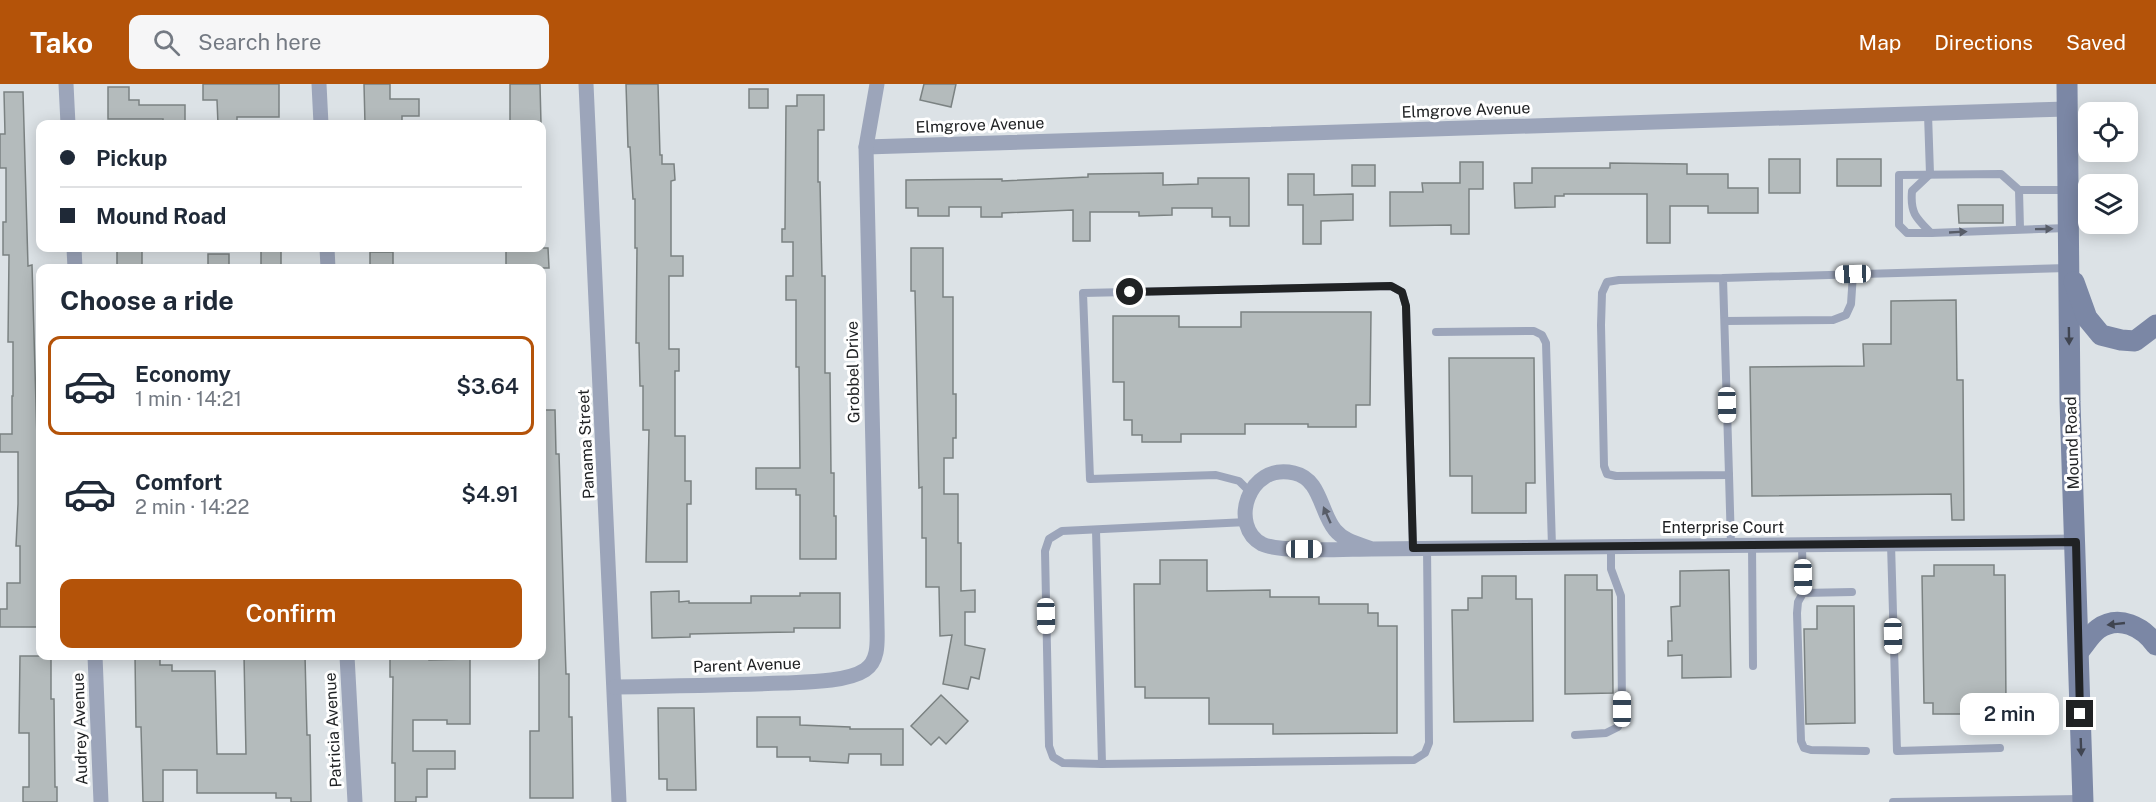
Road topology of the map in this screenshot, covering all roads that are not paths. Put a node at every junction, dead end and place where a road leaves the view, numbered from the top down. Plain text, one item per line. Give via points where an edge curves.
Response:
1 (66, 84) edge
2 (319, 84) edge
3 (586, 84) edge
4 (877, 84) edge
5 (2067, 84) edge
6 (2067, 109) junction
7 (1928, 114) junction
8 (68, 120) edge
9 (321, 120) edge
10 (866, 147) junction
11 (1930, 174) junction
12 (2019, 190) junction
13 (2067, 190) junction
14 (2067, 228) junction
15 (2020, 229) junction
16 (1931, 233) junction
17 (2068, 267) junction
18 (1853, 274) junction
19 (1723, 278) junction
20 (1725, 321) junction
21 (2156, 325) edge
22 (1436, 332) dead end
23 (1729, 475) junction
24 (1250, 492) junction
25 (1247, 522) junction
26 (1096, 530) junction
27 (2076, 542) junction
28 (1802, 544) junction
29 (1891, 544) junction
30 (1731, 545) junction
31 (1752, 545) junction
32 (1611, 546) junction
33 (1552, 547) junction
34 (1420, 548) junction
35 (1372, 549) junction
36 (1852, 592) dead end
37 (1803, 593) junction
38 (2156, 645) edge
39 (2079, 651) junction
40 (95, 660) edge
41 (347, 660) edge
42 (874, 661) joint
43 (1754, 666) dead end
44 (615, 687) junction
45 (1575, 735) dead end
46 (2000, 748) dead end
47 (1866, 751) dead end
48 (1102, 764) junction
49 (2083, 800) edge
50 (2004, 801) edge
51 (101, 802) edge
52 (355, 802) edge
53 (619, 802) edge
54 (1893, 802) edge

1 - 8 street
2 - 9 street
3 - 44 street, Panama Street
4 - 10 street, Grobbel Drive
5 - 6 main road, Mound Road
6 - 7 street, Elmgrove Avenue
6 - 13 main road, Mound Road
7 - 10 street, Elmgrove Avenue
7 - 11 lane
10 - 42 street, Grobbel Drive via 877,623
11 - 12 lane via 2001,174
11 - 16 lane via 1912,191 1911,202 1913,212
11 - 16 lane via 1899,175 1899,225 1907,234
12 - 13 lane
12 - 15 lane
13 - 14 main road, Mound Road
15 -> 14 lane
14 - 17 main road, Mound Road
16 -> 15 lane
17 - 18 lane
17 - 21 main road via 2087,318 2101,335 2135,341
17 -> 27 main road, Mound Road
18 - 19 lane
18 - 20 lane via 1851,304 1846,315 1833,320
19 - 20 lane
19 - 23 lane via 1607,282 1602,293 1602,426 1607,474
20 - 23 lane
22 - 33 lane via 1534,331 1542,335 1546,343
23 - 30 lane
24 - 25 street
24 - 34 lane via 1239,481 1216,475 1090,479 1083,292 1391,286 1402,292 1406,306
35 -> 24 street, Enterprise Court via 1340,535 1304,477 1270,473 1256,482
25 - 26 lane
25 - 35 street, Enterprise Court via 1253,537 1268,547
26 - 48 lane
26 - 48 lane via 1062,531 1049,539 1045,551 1049,746 1053,757 1063,763
27 - 29 street, Enterprise Court
27 - 39 main road, Mound Road
28 - 29 street, Enterprise Court
28 - 31 street, Enterprise Court
28 - 37 lane
29 - 46 lane via 1897,751
30 - 31 street, Enterprise Court
30 - 32 street, Enterprise Court
31 - 43 lane
32 - 33 street, Enterprise Court
32 - 45 lane via 1611,569 1621,596 1622,709 1617,727 1606,734
33 - 34 street, Enterprise Court
34 - 35 street, Enterprise Court
34 - 48 lane via 1429,743 1425,753 1414,760
36 - 37 lane
37 - 47 lane via 1797,612 1801,741 1804,748 1811,750
38 -> 39 main road via 2128,623 2112,623 2098,629
39 -> 49 main road, Mound Road
40 - 51 street, Audrey Avenue
41 - 52 street, Patricia Avenue
42 - 44 street, Parent Avenue via 855,674 815,681
44 - 53 street, Panama Street
49 - 50 lane
50 - 54 lane

